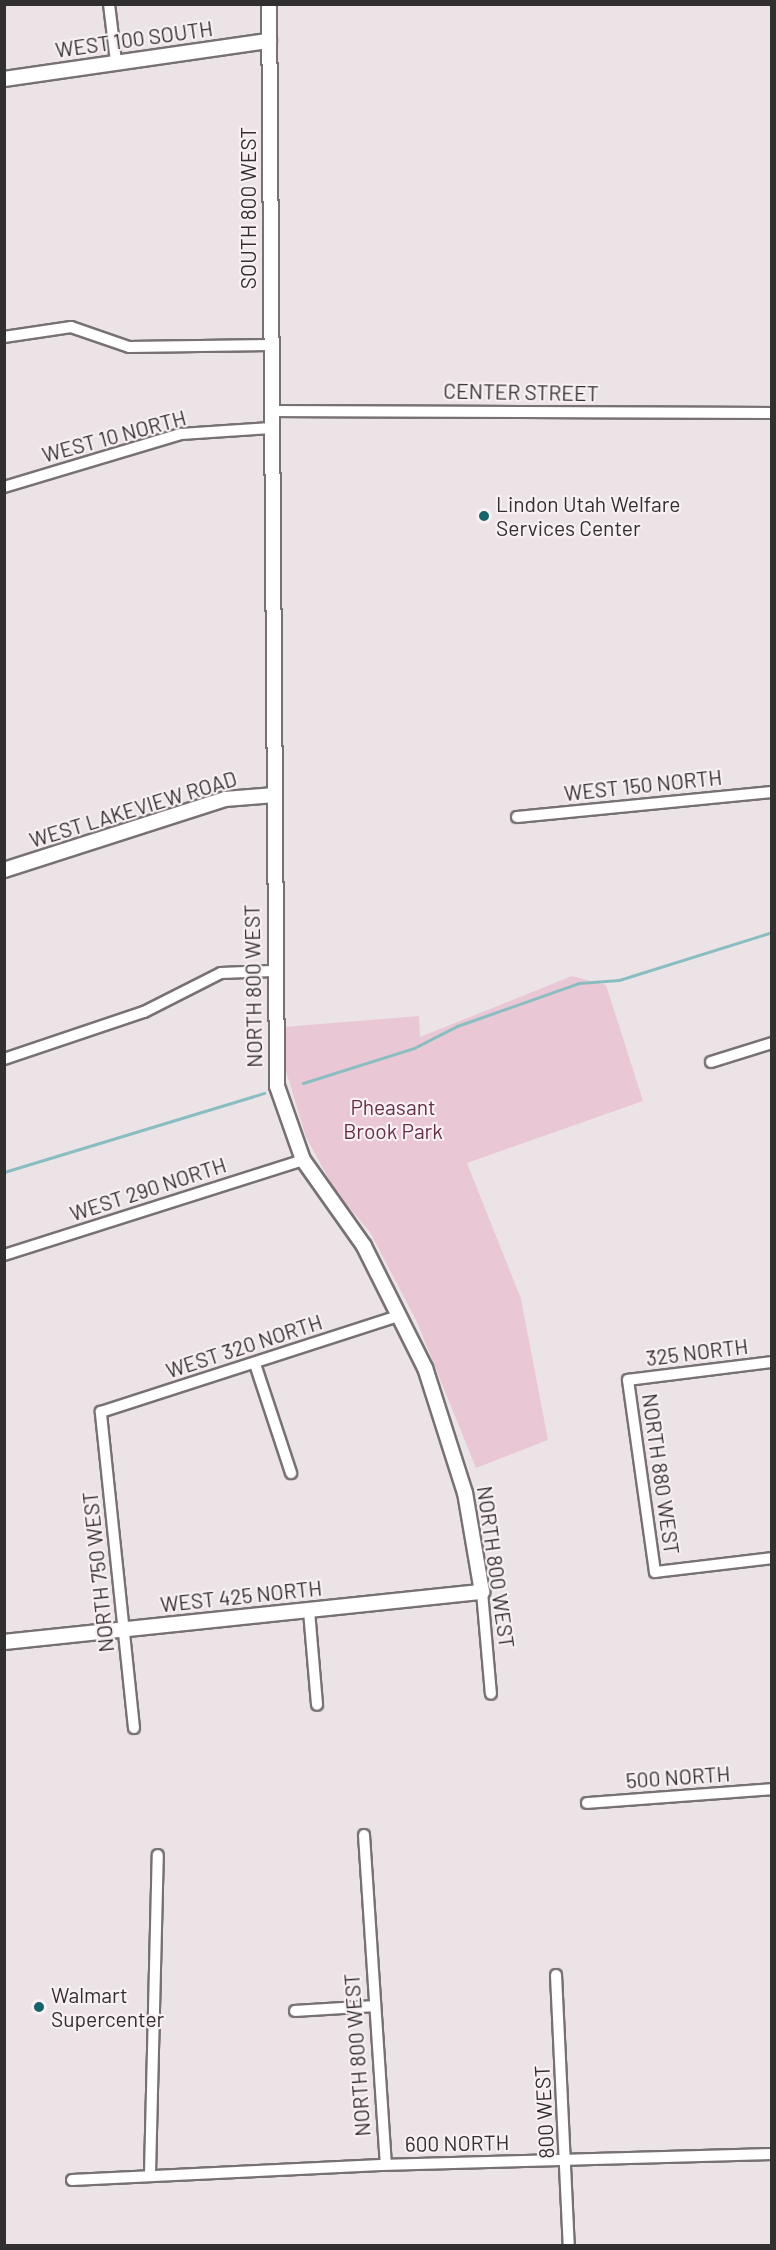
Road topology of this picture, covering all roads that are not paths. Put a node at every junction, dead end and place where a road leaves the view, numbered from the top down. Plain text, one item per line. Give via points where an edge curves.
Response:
1 (108, 4) edge
2 (269, 4) edge
3 (269, 41) junction
4 (116, 62) junction
5 (4, 79) edge
6 (4, 337) edge
7 (270, 345) junction
8 (270, 411) junction
9 (771, 412) edge
10 (272, 428) junction
11 (4, 487) edge
12 (771, 792) edge
13 (275, 795) junction
14 (517, 817) dead end
15 (4, 870) edge
16 (272, 971) junction
17 (771, 1043) edge
18 (4, 1059) edge
19 (711, 1062) dead end
20 (303, 1160) junction
21 (4, 1256) edge
22 (399, 1316) junction
23 (771, 1362) edge
24 (255, 1364) junction
25 (628, 1380) joint
26 (101, 1412) joint
27 (291, 1473) dead end
28 (771, 1558) edge
29 (482, 1592) junction
30 (309, 1611) junction
31 (124, 1629) junction
32 (4, 1642) edge
33 (491, 1694) dead end
34 (317, 1705) dead end
35 (134, 1728) dead end
36 (771, 1789) edge
37 (587, 1803) dead end
38 (363, 1834) dead end
39 (158, 1855) dead end
40 (556, 1976) dead end
41 (375, 2006) junction
42 (295, 2011) dead end
43 (771, 2154) edge
44 (567, 2160) junction
45 (386, 2164) junction
46 (150, 2173) junction
47 (72, 2181) dead end
48 (569, 2246) edge

1 - 4 street
2 - 3 street, SOUTH 800 WEST
3 - 4 street, WEST 100 SOUTH
3 - 7 street, SOUTH 800 WEST
4 - 5 street, WEST 100 SOUTH
6 - 7 street via 71,327 129,347
7 - 8 street, SOUTH 800 WEST
8 - 9 street, CENTER STREET
8 - 10 street, NORTH 800 WEST
10 - 11 street, WEST 10 NORTH via 181,434
10 - 13 street, NORTH 800 WEST
12 - 14 street, WEST 150 NORTH
13 - 15 street, WEST LAKEVIEW ROAD via 225,799
13 - 16 street, NORTH 800 WEST
16 - 18 street via 221,973 144,1012
16 - 20 street, NORTH 800 WEST via 277,1086
17 - 19 street
20 - 21 street, WEST 290 NORTH
20 - 22 street, NORTH 800 WEST via 364,1246
22 - 24 street, WEST 320 NORTH
22 - 29 street, NORTH 800 WEST via 425,1368 454,1452
23 - 25 street, 325 NORTH
24 - 26 street, WEST 320 NORTH
24 - 27 street
25 - 28 street, NORTH 880 WEST via 655,1572
26 - 31 street, NORTH 750 WEST
29 - 30 street, WEST 425 NORTH
29 - 33 street, NORTH 800 WEST
30 - 31 street, WEST 425 NORTH
30 - 34 street
31 - 32 street, WEST 425 NORTH
31 - 35 street, NORTH 750 WEST
36 - 37 street, 500 NORTH
38 - 41 street, NORTH 800 WEST
39 - 46 street
40 - 44 street, 800 WEST
41 - 42 street
41 - 45 street, NORTH 800 WEST
43 - 44 street, 600 NORTH
44 - 45 street, 600 NORTH
44 - 48 street, 800 WEST
45 - 46 street, 600 NORTH
46 - 47 street, 600 NORTH

